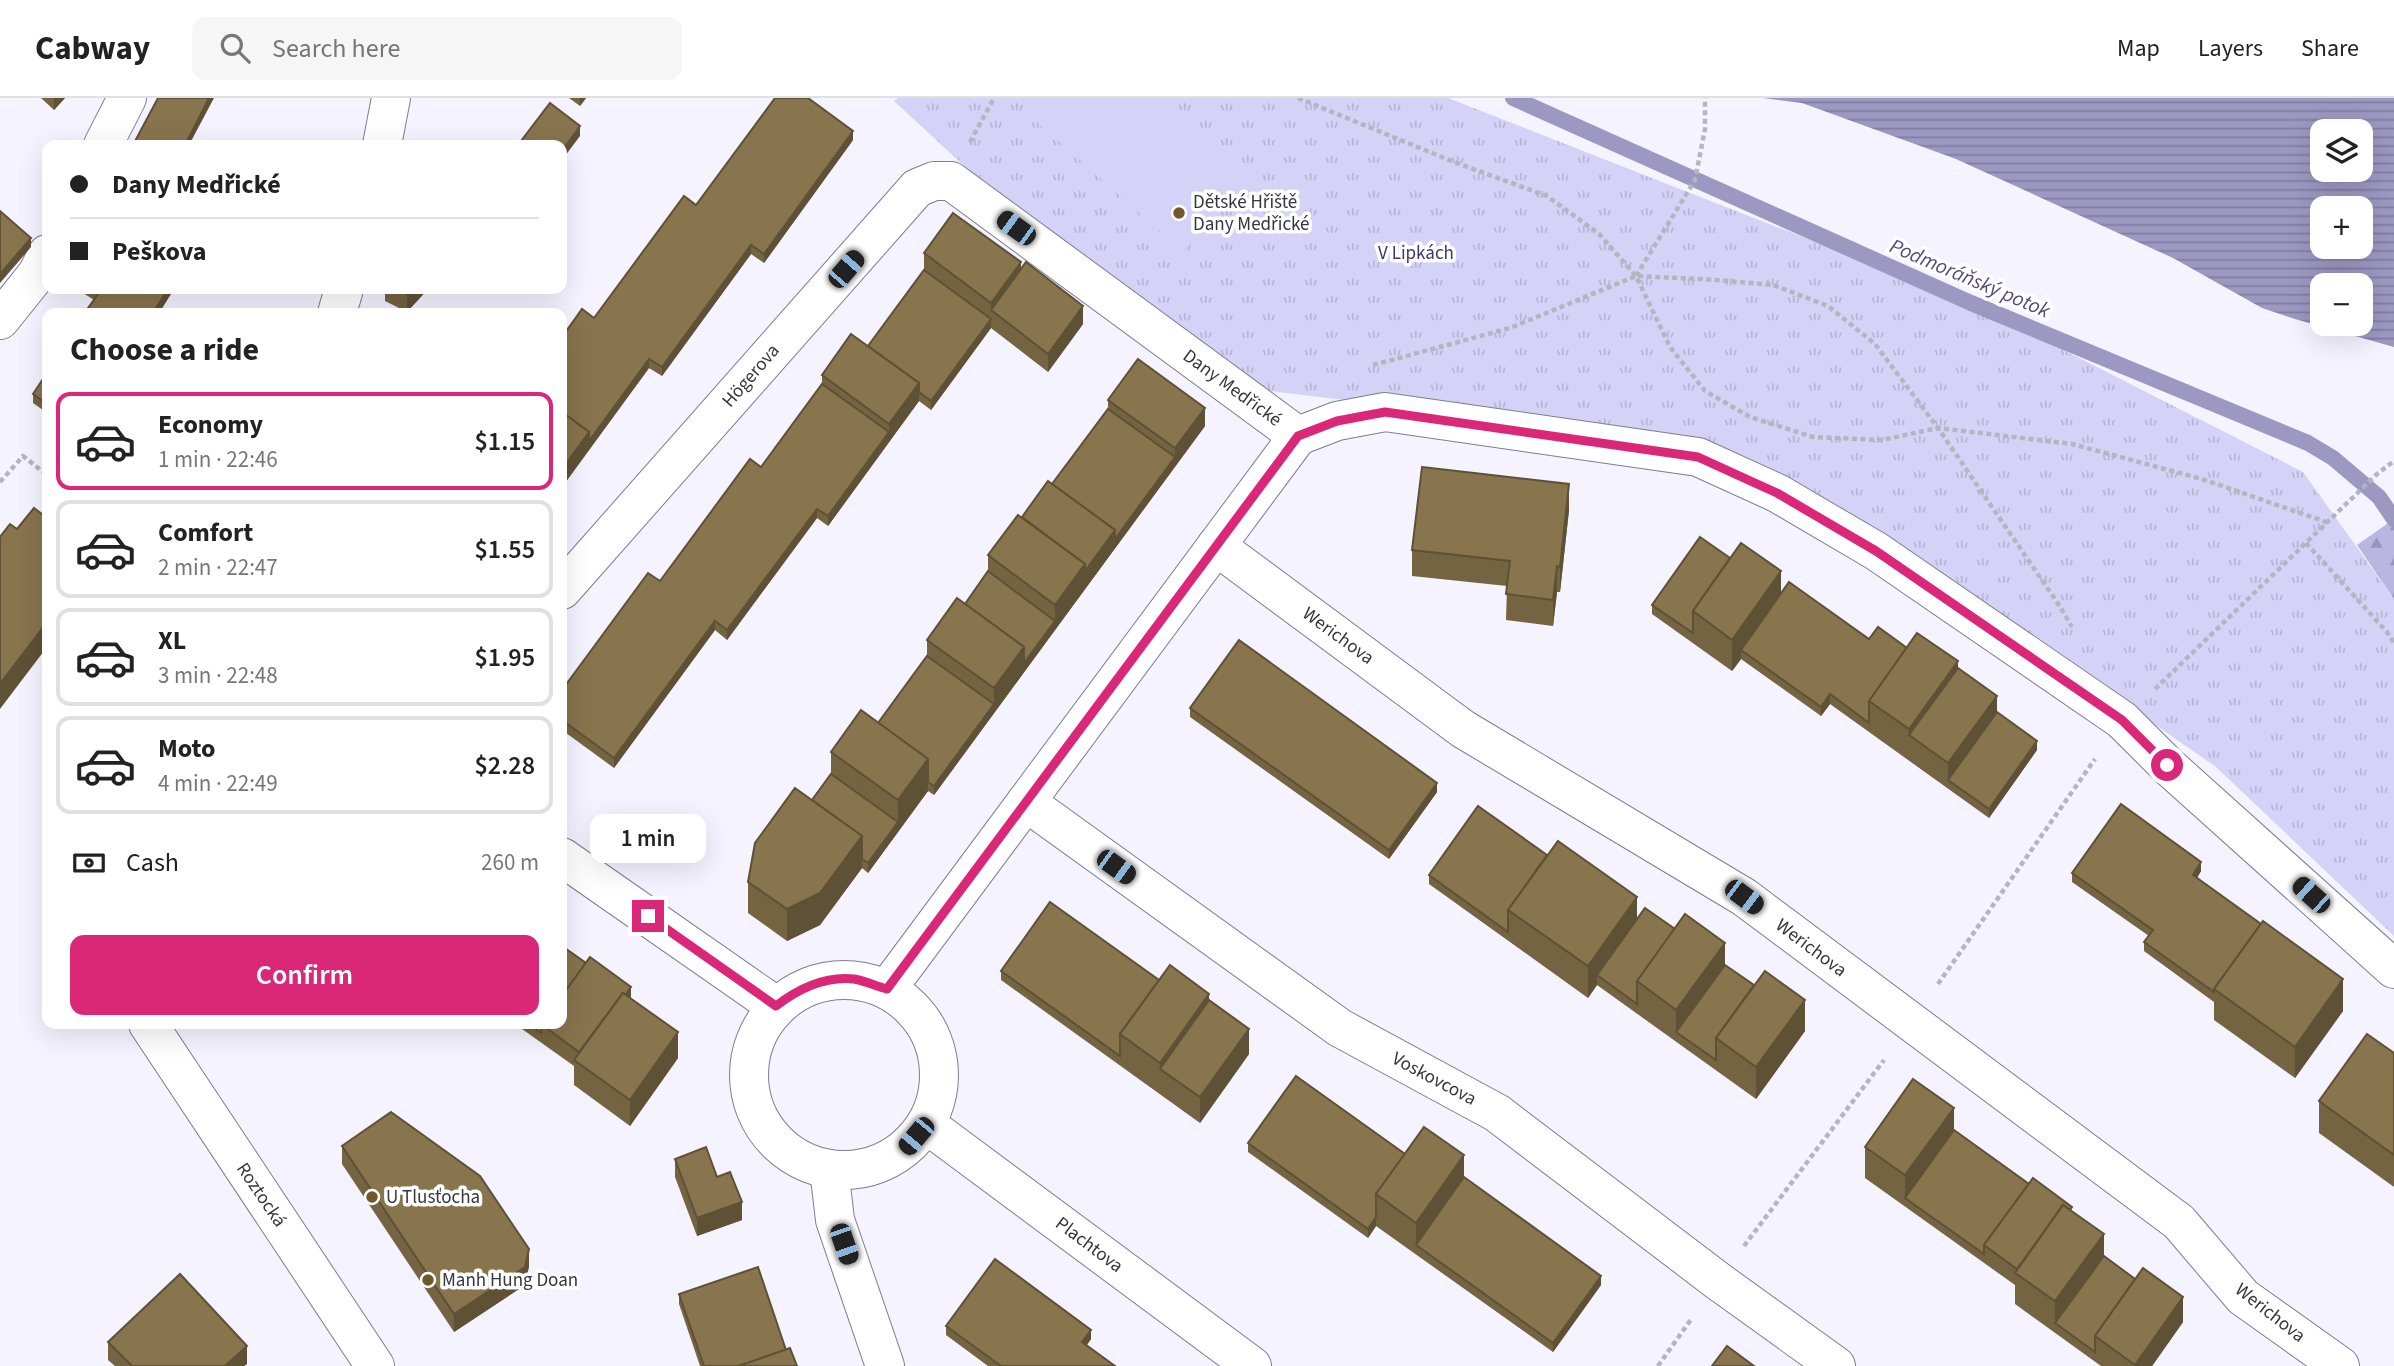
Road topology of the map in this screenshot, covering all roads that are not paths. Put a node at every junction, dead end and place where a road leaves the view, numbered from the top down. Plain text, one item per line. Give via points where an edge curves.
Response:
1 (127, 98) edge
2 (391, 98) edge
3 (106, 140) edge
4 (383, 140) edge
5 (951, 181) joint
6 (42, 264) edge
7 (0, 320) edge
8 (1298, 436) junction
9 (1216, 546) junction
10 (567, 584) edge
11 (1027, 802) junction
12 (567, 860) edge
13 (2394, 970) edge
14 (887, 989) junction
15 (776, 1006) junction
16 (151, 1029) edge
17 (926, 1124) junction
18 (830, 1169) junction
19 (375, 1366) edge
20 (885, 1366) edge
21 (1252, 1366) edge
22 (1836, 1366) edge
23 (2340, 1366) edge

1 - 3 street
2 - 4 street
5 - 8 street, Dany Medřické
5 - 10 street, Högerova via 917,188
6 - 7 street
8 - 9 street
8 - 13 street, Dany Medřické via 1337,421 1385,412 1698,457 1777,493 1876,551 2122,720
9 - 11 street
9 - 23 street, Werichova via 1463,729 1744,897 2179,1222 2243,1297
11 - 14 street
11 - 22 street, Voskovcova via 1340,1028 1497,1113
12 - 15 street
14 - 15 street via 854,979 820,982
14 - 17 street via 914,1009 931,1035 939,1065 937,1096
15 - 18 street via 751,1050 748,1084 758,1118 780,1146 810,1164
16 - 19 street, Roztocká
17 - 18 street via 906,1147 880,1164
17 - 21 street, Plachtova
18 - 20 street via 835,1220

